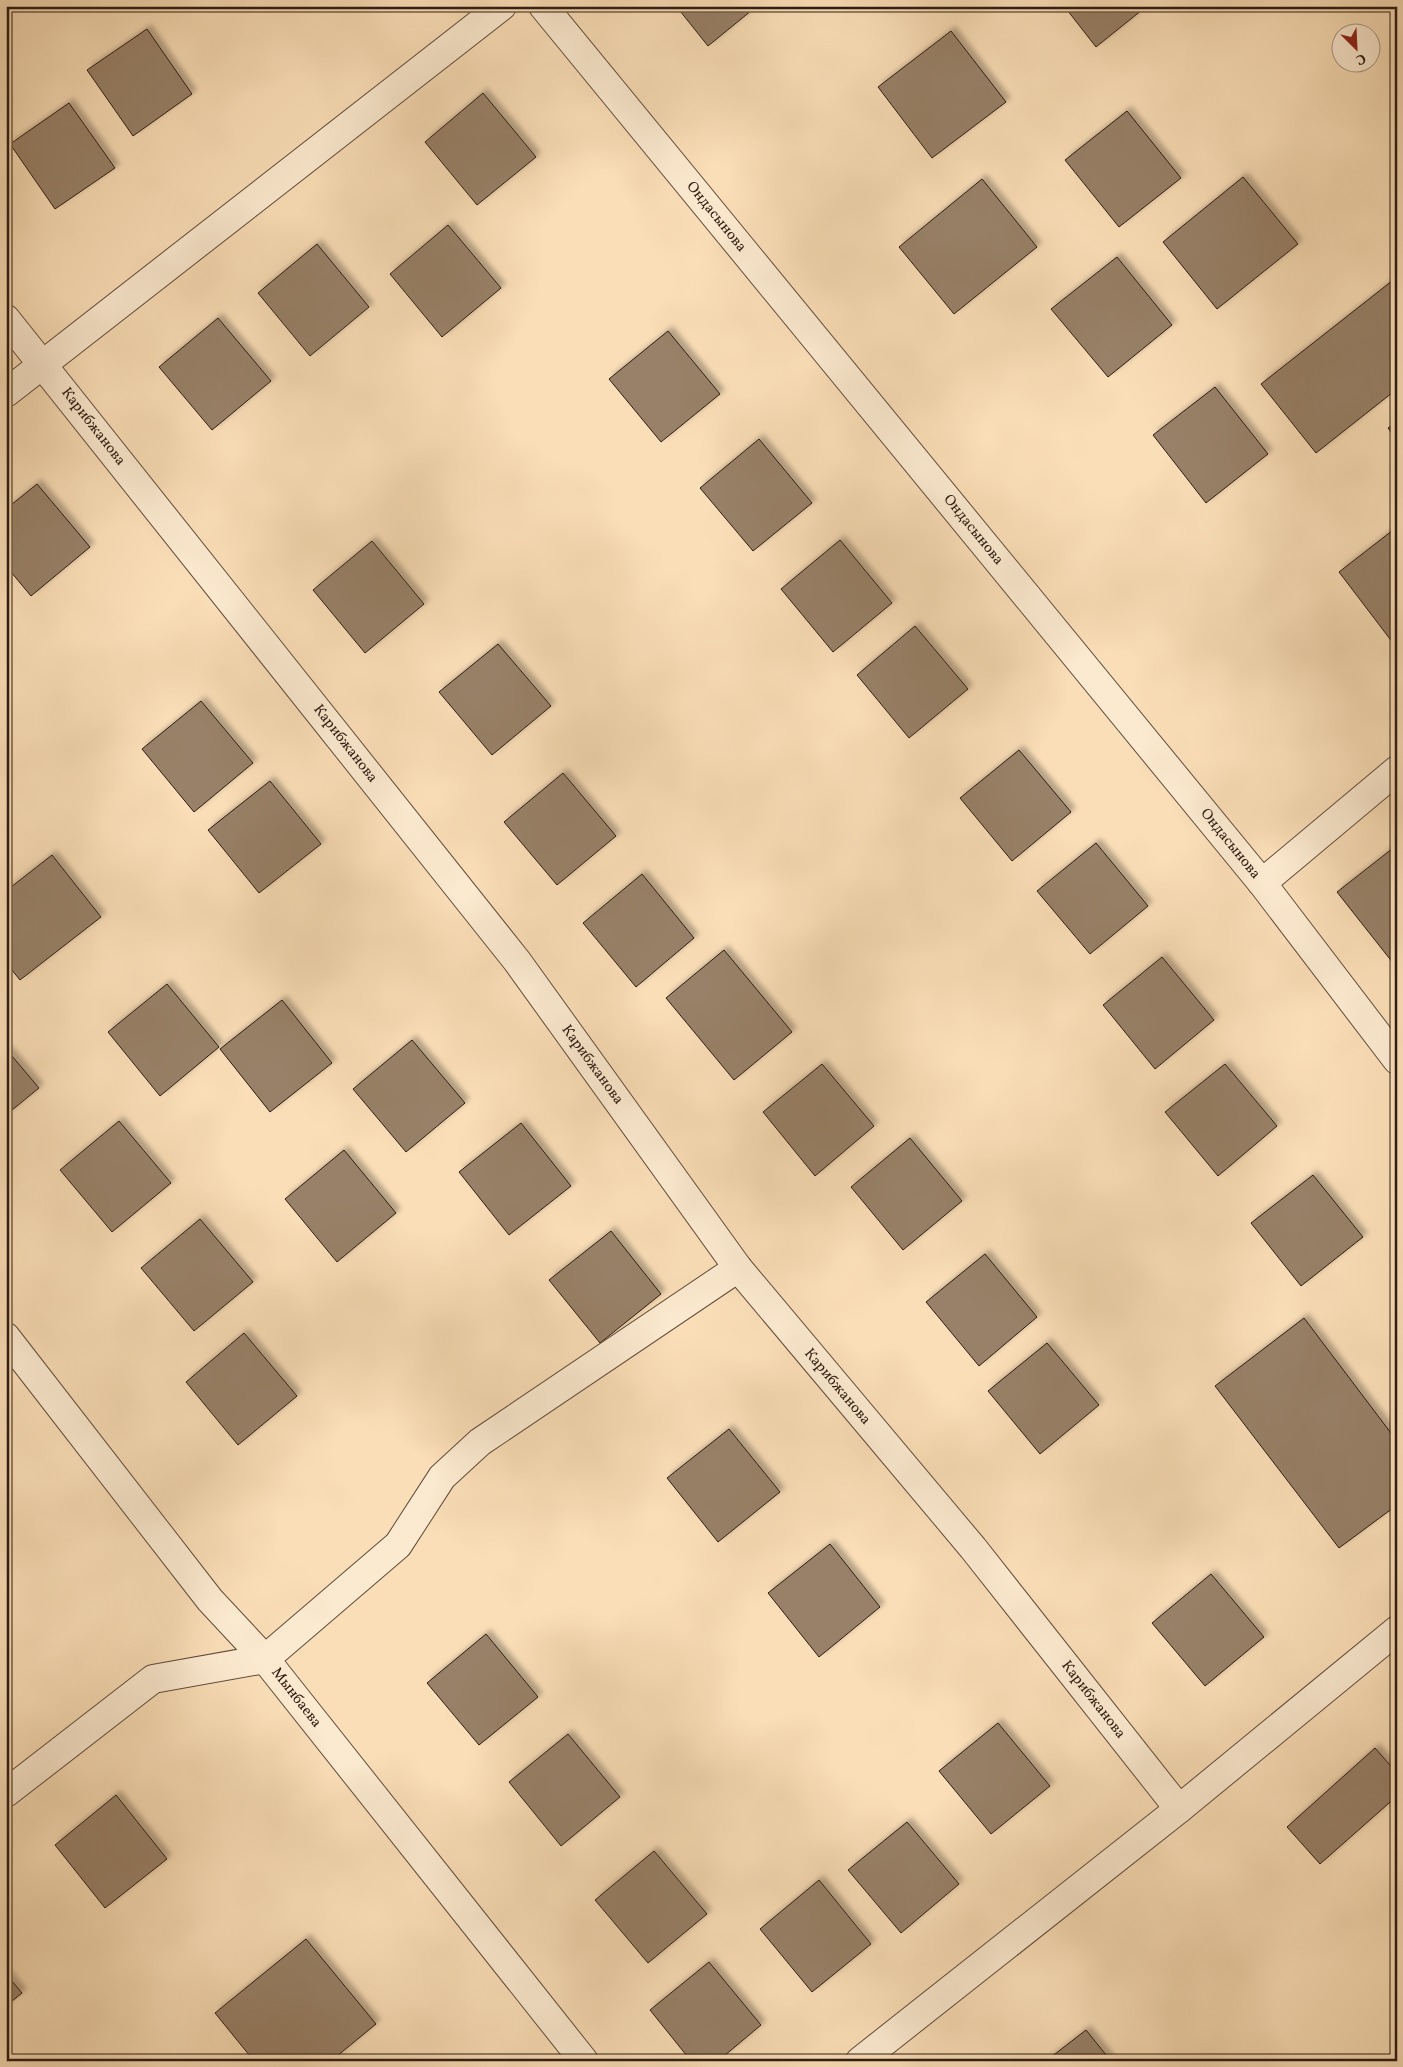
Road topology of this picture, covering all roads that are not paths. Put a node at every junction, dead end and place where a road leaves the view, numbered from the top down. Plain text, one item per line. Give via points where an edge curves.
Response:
1 (502, 6) edge
2 (543, 6) edge
3 (6, 318) edge
4 (42, 364) junction
5 (6, 393) edge
6 (1397, 770) edge
7 (1262, 883) junction
8 (1397, 1060) edge
9 (738, 1268) junction
10 (6, 1337) edge
11 (1397, 1630) edge
12 (265, 1659) junction
13 (6, 1793) edge
14 (1179, 1809) junction
15 (584, 2061) edge
16 (860, 2061) edge

1 - 4 street
2 - 7 street, Ондасынова
3 - 4 street, Карибжанова
4 - 5 street
4 - 9 street, Карибжанова via 517,961
6 - 7 street
7 - 8 street, Ондасынова
9 - 12 street via 480,1442 442,1477 398,1545
9 - 14 street, Карибжанова via 973,1548
10 - 12 street, Мынбаева via 210,1600
11 - 14 street
12 - 13 street via 153,1679
12 - 15 street, Мынбаева
14 - 16 street

